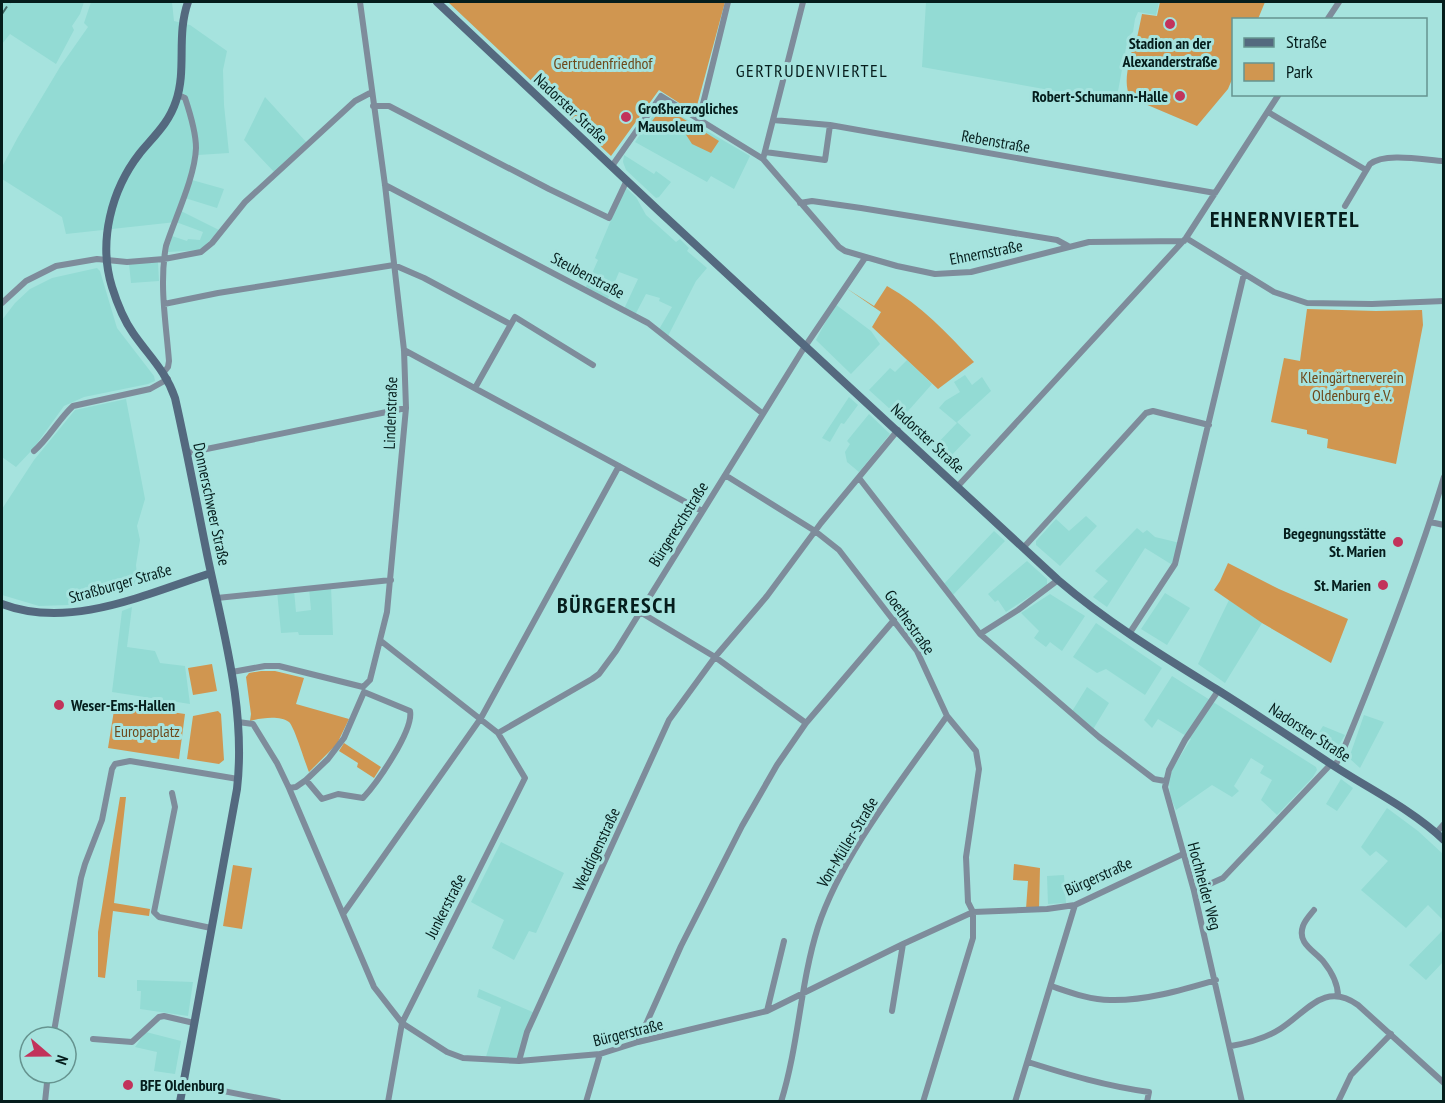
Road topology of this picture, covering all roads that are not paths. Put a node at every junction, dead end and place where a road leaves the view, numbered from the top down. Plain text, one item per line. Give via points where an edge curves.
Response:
1 (188, 2) edge
2 (360, 2) edge
3 (437, 2) edge
4 (728, 2) edge
5 (803, 2) edge
6 (1339, 2) edge
7 (1328, 18) edge
8 (372, 92) junction
9 (178, 95) junction
10 (1278, 96) edge
11 (374, 106) junction
12 (1268, 112) junction
13 (699, 120) junction
14 (773, 120) junction
15 (830, 125) junction
16 (764, 155) junction
17 (1443, 161) edge
18 (612, 166) junction
19 (1366, 170) junction
20 (627, 180) junction
21 (385, 185) junction
22 (1215, 193) junction
23 (800, 203) junction
24 (1345, 206) dead end
25 (1185, 240) junction
26 (1068, 246) junction
27 (865, 258) junction
28 (164, 259) junction
29 (106, 260) junction
30 (394, 265) junction
31 (1244, 274) junction
32 (1443, 301) edge
33 (2, 303) edge
34 (164, 304) junction
35 (510, 324) junction
36 (805, 345) junction
37 (404, 350) junction
38 (593, 365) dead end
39 (166, 376) junction
40 (476, 388) junction
41 (406, 408) junction
42 (762, 414) junction
43 (1209, 425) junction
44 (898, 430) junction
45 (34, 451) dead end
46 (187, 453) junction
47 (619, 466) junction
48 (725, 475) junction
49 (1443, 477) edge
50 (859, 478) junction
51 (958, 486) junction
52 (702, 511) junction
53 (1430, 522) junction
54 (1443, 525) edge
55 (815, 531) junction
56 (1024, 547) junction
57 (211, 573) junction
58 (391, 580) junction
59 (1059, 580) junction
60 (217, 598) junction
61 (2, 604) edge
62 (640, 612) junction
63 (894, 620) junction
64 (980, 634) junction
65 (1129, 634) junction
66 (381, 641) junction
67 (715, 657) junction
68 (232, 672) junction
69 (363, 690) junction
70 (1218, 691) junction
71 (947, 716) junction
72 (481, 718) junction
73 (238, 722) junction
74 (807, 723) junction
75 (498, 733) junction
76 (1333, 765) junction
77 (238, 779) junction
78 (306, 780) junction
79 (1165, 781) junction
80 (289, 788) junction
81 (172, 793) dead end
82 (1443, 824) edge
83 (1436, 833) junction
84 (1443, 840) edge
85 (1183, 854) junction
86 (1194, 891) junction
87 (1075, 904) junction
88 (1314, 910) dead end
89 (973, 912) junction
90 (342, 914) junction
91 (212, 928) junction
92 (784, 941) dead end
93 (903, 944) junction
94 (1216, 980) junction
95 (1051, 986) junction
96 (803, 995) junction
97 (1338, 996) junction
98 (767, 1011) junction
99 (892, 1011) dead end
100 (195, 1023) junction
101 (402, 1023) junction
102 (55, 1025) edge
103 (1391, 1034) junction
104 (93, 1039) dead end
105 (638, 1042) junction
106 (1231, 1046) junction
107 (600, 1054) junction
108 (519, 1061) junction
109 (1028, 1062) junction
110 (1443, 1080) edge
111 (183, 1083) junction
112 (47, 1085) edge
113 (45, 1101) edge
114 (180, 1101) edge
115 (279, 1101) edge
116 (388, 1101) edge
117 (586, 1101) edge
118 (781, 1101) edge
119 (923, 1101) edge
120 (1015, 1101) edge
121 (1147, 1101) edge
122 (1242, 1101) edge
123 (1338, 1101) edge

1 - 9 street via 181,36
2 - 8 street, Lindenstraße
3 - 18 street, Nadorster Straße
4 - 13 street
5 - 14 street
6 - 7 street
8 - 11 street, Lindenstraße
8 - 28 street via 355,101 245,202 207,249
9 - 28 street, Donnerschweer Straße via 185,98 189,108 196,145 193,168
9 - 29 street via 166,123 139,154 121,185 109,224
10 - 12 street
11 - 20 street via 389,106 609,218
11 - 21 street, Lindenstraße
12 - 19 street
12 - 22 street
13 - 16 street, Ehnernstraße
13 - 18 street, Ehnernstraße via 661,96
14 - 15 street, Rebenstraße
14 - 16 street
15 - 16 street via 825,160
15 - 22 street, Rebenstraße
16 - 23 street, Ehnernstraße
17 - 19 street via 1382,158
18 - 20 street, Nadorster Straße
19 - 24 street
20 - 36 street, Nadorster Straße
21 - 30 street, Lindenstraße
21 - 42 street, Steubenstraße via 648,323
22 - 25 street
23 - 26 street via 812,201 1045,238
23 - 27 street, Ehnernstraße via 839,247
25 - 26 street, Ehnernstraße
25 - 31 street
25 - 51 street
26 - 27 street, Ehnernstraße via 1004,265 955,274 935,274
27 - 36 street, Bürgereschstraße
28 - 29 street
28 - 34 street, Donnerschweer Straße
29 - 33 street via 50,268 26,280
29 - 39 street via 124,319
30 - 34 street
30 - 35 street
30 - 37 street, Lindenstraße
31 - 32 street via 1274,292 1307,303
31 - 43 street
34 - 39 street, Donnerschweer Straße via 169,361
35 - 38 street via 515,317
35 - 40 street
36 - 42 street, Bürgereschstraße
36 - 44 street, Nadorster Straße
37 - 40 street
37 - 41 street, Lindenstraße
39 - 45 street via 150,389 73,406
39 - 46 street, Donnerschweer Straße
40 - 47 street
41 - 46 street
41 - 58 street, Lindenstraße
42 - 48 street, Bürgereschstraße
43 - 56 street via 1153,411 1146,413
43 - 65 street via 1175,564
44 - 50 street, Weddigenstraße
44 - 51 street, Nadorster Straße
46 - 57 street, Donnerschweer Straße
47 - 52 street
47 - 72 street
48 - 52 street, Bürgereschstraße
48 - 55 street, Goethestraße
49 - 53 street
50 - 55 street, Weddigenstraße
50 - 64 street
51 - 56 street, Nadorster Straße
52 - 62 street, Bürgereschstraße
53 - 54 street
53 - 76 street via 1364,699
55 - 63 street, Goethestraße via 839,550
55 - 67 street, Weddigenstraße
56 - 59 street, Nadorster Straße
57 - 60 street, Donnerschweer Straße
57 - 61 street, Straßburger Straße via 69,614 39,614
58 - 60 street
58 - 66 street, Lindenstraße
59 - 64 street
59 - 65 street, Nadorster Straße
60 - 68 street, Donnerschweer Straße
62 - 67 street
62 - 75 street, Bürgereschstraße via 599,674
63 - 71 street, Goethestraße via 924,663
63 - 74 street
64 - 79 street via 1099,737 1154,779
65 - 70 street, Nadorster Straße
66 - 69 street, Lindenstraße via 370,680
66 - 72 street
67 - 74 street
67 - 108 street, Weddigenstraße via 669,720 527,1032
68 - 69 street via 279,666
68 - 73 street, Donnerschweer Straße
69 - 78 street, Lindenstraße via 344,738
69 - 78 street via 410,711 397,749 363,798 338,794 322,799
70 - 76 street, Nadorster Straße
70 - 79 street via 1185,741
71 - 89 street, Goethestraße via 979,757 966,856 968,902
71 - 96 street, Von-Müller-Straße via 837,880 816,935
72 - 75 street
72 - 90 street
73 - 77 street, Donnerschweer Straße
73 - 80 street, Bürgerstraße via 253,724
74 - 105 street via 742,826
75 - 101 street, Junkerstraße via 525,778
76 - 83 street, Nadorster Straße
76 - 86 street via 1223,878
77 - 91 street, Donnerschweer Straße
77 - 102 street via 130,761 112,769 102,820 84,864
78 - 80 street, Lindenstraße
79 - 85 street, Hochheider Weg
80 - 90 street, Bürgerstraße
81 - 91 street via 175,807 154,912 159,917
82 - 83 street
83 - 84 street, Nadorster Straße
85 - 86 street, Hochheider Weg
85 - 87 street, Bürgerstraße
86 - 94 street, Hochheider Weg
87 - 89 street, Bürgerstraße
87 - 95 street
88 - 97 street via 1304,922 1303,940 1335,980
89 - 93 street, Bürgerstraße
89 - 119 street, Goethestraße via 972,947
90 - 101 street, Bürgerstraße via 374,987
91 - 100 street, Donnerschweer Straße
92 - 98 street
93 - 96 street, Bürgerstraße
93 - 99 street
94 - 95 street via 1137,999 1116,1000
94 - 106 street, Hochheider Weg
95 - 109 street
96 - 98 street, Bürgerstraße
96 - 118 street, Von-Müller-Straße
97 - 103 street via 1349,998
97 - 106 street via 1322,998 1278,1030
98 - 105 street, Bürgerstraße
100 - 104 street via 164,1016 132,1042
100 - 111 street, Donnerschweer Straße
101 - 108 street, Bürgerstraße via 447,1052 464,1058
101 - 116 street, Junkerstraße
103 - 110 street
103 - 123 street via 1351,1075
105 - 107 street, Bürgerstraße
106 - 122 street, Hochheider Weg
107 - 108 street, Bürgerstraße
107 - 117 street
109 - 120 street
109 - 121 street via 1091,1082 1149,1092
111 - 114 street, Donnerschweer Straße
111 - 115 street
112 - 113 street

